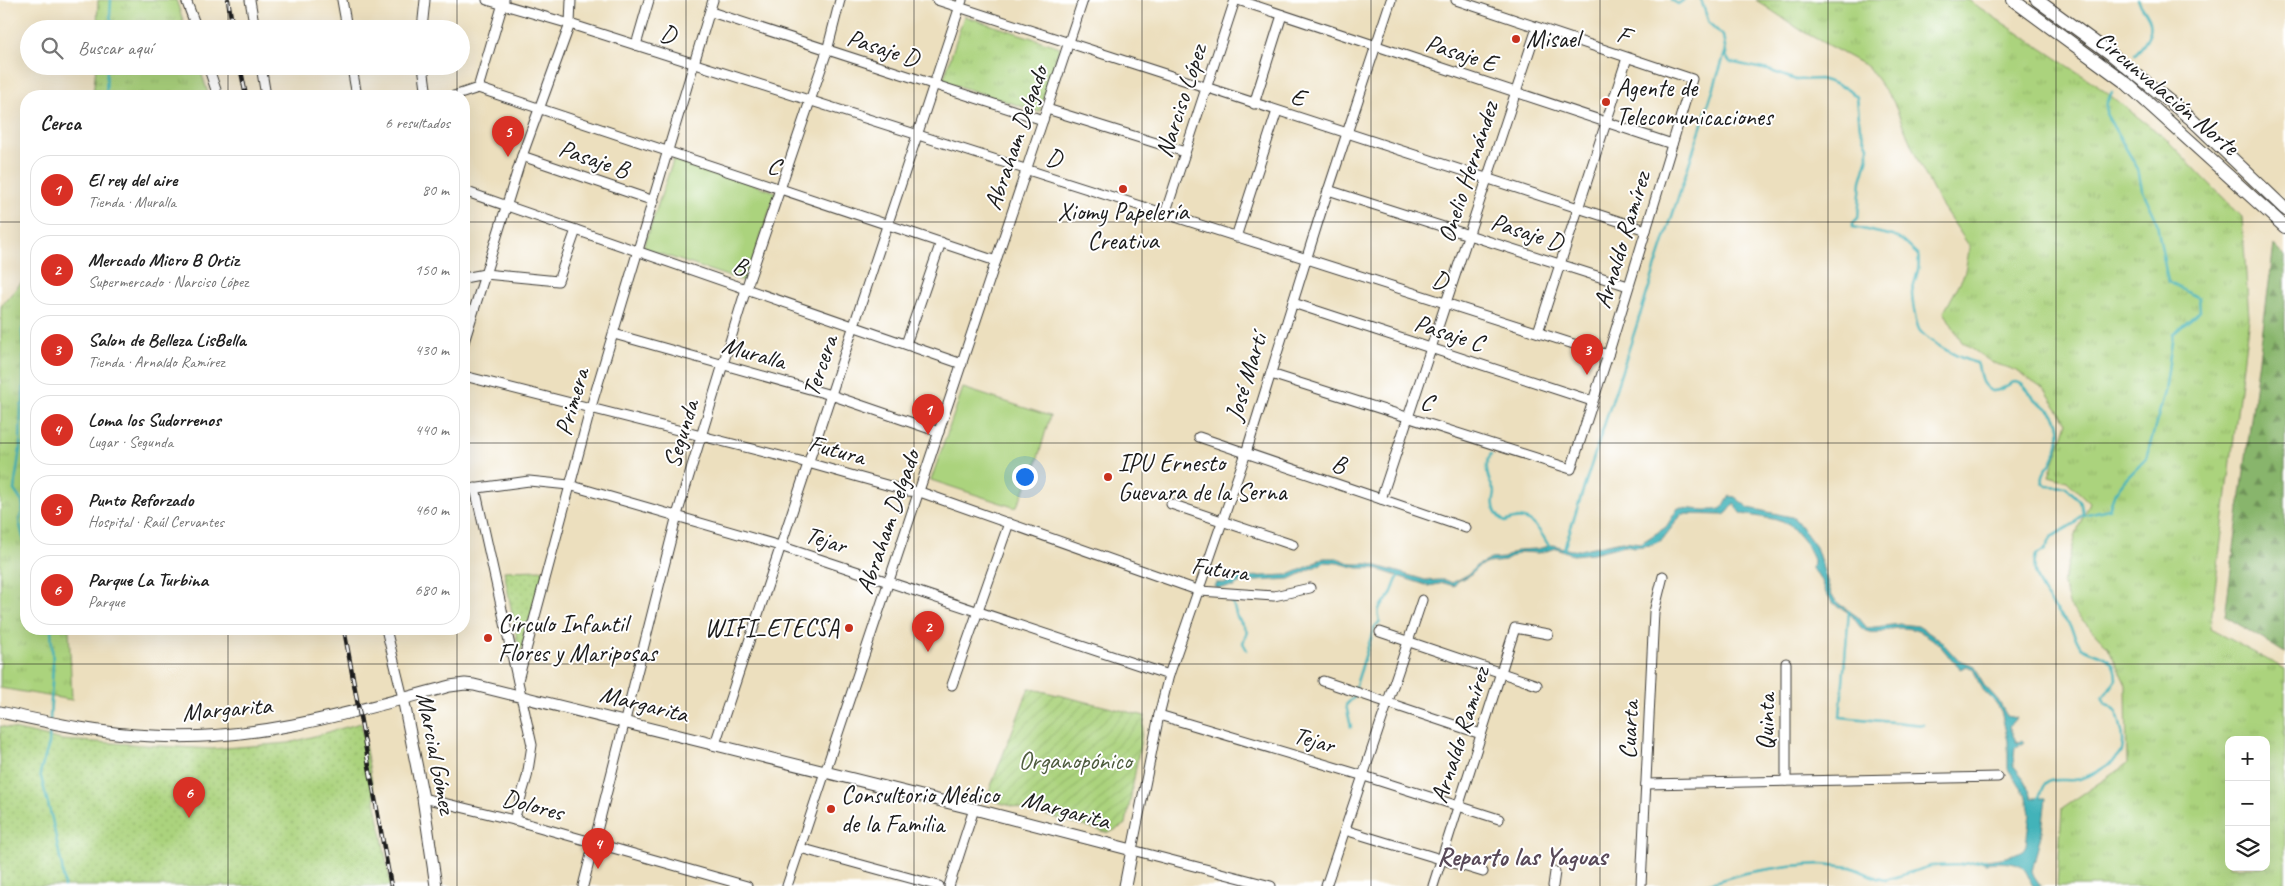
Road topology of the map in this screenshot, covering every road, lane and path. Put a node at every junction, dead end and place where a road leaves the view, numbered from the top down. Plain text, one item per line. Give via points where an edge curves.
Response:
1 (186, 0) edge
2 (250, 0) edge
3 (342, 0) edge
4 (425, 0) edge
5 (487, 0) edge
6 (571, 0) edge
7 (649, 0) edge
8 (713, 0) edge
9 (840, 0) edge
10 (937, 0) edge
11 (1083, 0) edge
12 (1237, 0) edge
13 (1391, 0) edge
14 (1456, 0) edge
15 (2013, 0) edge
16 (2037, 0) edge
17 (504, 2) edge
18 (961, 4) edge
19 (711, 12) junction
20 (1282, 15) junction
21 (194, 20) edge
22 (253, 20) edge
23 (346, 20) edge
24 (423, 20) edge
25 (570, 24) junction
26 (1537, 28) junction
27 (1069, 44) junction
28 (636, 45) junction
29 (1376, 46) junction
30 (827, 51) junction
31 (1627, 58) junction
32 (695, 64) junction
33 (211, 75) edge
34 (262, 75) edge
35 (353, 75) edge
36 (424, 75) edge
37 (1692, 79) joint
38 (934, 85) junction
39 (478, 88) junction
40 (1208, 89) junction
41 (216, 90) edge
42 (265, 90) edge
43 (356, 90) edge
44 (426, 90) edge
45 (470, 91) edge
46 (1516, 92) junction
47 (810, 101) junction
48 (1254, 104) junction
49 (539, 108) junction
50 (1047, 109) junction
51 (1277, 111) junction
52 (1043, 120) junction
53 (1606, 122) junction
54 (1347, 134) junction
55 (917, 135) junction
56 (1672, 144) junction
57 (668, 152) junction
58 (1185, 152) junction
59 (522, 156) junction
60 (1026, 170) junction
61 (1487, 179) junction
62 (782, 190) junction
63 (1328, 190) junction
64 (470, 193) edge
65 (654, 200) junction
66 (506, 206) junction
67 (1578, 208) junction
68 (2285, 210) edge
69 (1165, 214) junction
70 (888, 225) junction
71 (2285, 228) edge
72 (576, 230) junction
73 (1646, 230) junction
74 (1469, 235) junction
75 (1236, 237) junction
76 (941, 242) junction
77 (638, 252) junction
78 (1306, 258) junction
79 (996, 261) junction
80 (1560, 264) junction
81 (485, 274) junction
82 (470, 277) edge
83 (1628, 286) junction
84 (746, 289) junction
85 (1446, 302) junction
86 (1293, 303) junction
87 (470, 323) edge
88 (854, 326) junction
89 (1538, 332) junction
90 (614, 334) junction
91 (906, 344) junction
92 (1431, 348) junction
93 (1608, 355) junction
94 (962, 364) junction
95 (722, 365) junction
96 (1271, 374) junction
97 (470, 378) edge
98 (831, 395) junction
99 (1592, 401) junction
100 (591, 408) junction
101 (1408, 417) junction
102 (939, 432) junction
103 (701, 436) junction
104 (1199, 436) dead end
105 (1246, 453) junction
106 (808, 463) junction
107 (1570, 469) joint
108 (569, 486) junction
109 (475, 488) junction
110 (470, 489) edge
111 (920, 492) junction
112 (1381, 499) junction
113 (1171, 504) dead end
114 (678, 515) junction
115 (1222, 522) junction
116 (1009, 523) junction
117 (1466, 528) dead end
118 (1293, 545) dead end
119 (780, 546) junction
120 (1663, 576) dead end
121 (889, 582) junction
122 (1310, 588) dead end
123 (1200, 591) junction
124 (1422, 600) dead end
125 (978, 610) junction
126 (1380, 632) dead end
127 (1548, 634) dead end
128 (387, 635) edge
129 (1408, 642) junction
130 (1786, 663) dead end
131 (1501, 673) junction
132 (1169, 675) junction
133 (518, 680) junction
134 (1323, 682) dead end
135 (1537, 684) dead end
136 (952, 685) dead end
137 (521, 696) junction
138 (403, 698) junction
139 (1388, 703) junction
140 (0, 712) edge
141 (1159, 715) junction
142 (625, 723) junction
143 (1481, 734) junction
144 (715, 744) junction
145 (826, 772) junction
146 (1364, 776) junction
147 (1998, 777) dead end
148 (1786, 781) junction
149 (1646, 784) junction
150 (423, 798) junction
151 (1458, 806) junction
152 (974, 809) junction
153 (1499, 819) dead end
154 (514, 820) junction
155 (1345, 830) junction
156 (594, 843) junction
157 (800, 848) junction
158 (1132, 850) junction
159 (1441, 859) junction
160 (1483, 872) dead end
161 (1556, 872) dead end
162 (436, 886) edge
163 (582, 886) edge
164 (747, 886) edge
165 (787, 886) edge
166 (938, 886) edge
167 (950, 886) edge
168 (1125, 886) edge
169 (1271, 886) edge
170 (1326, 886) edge
171 (1433, 886) edge
172 (1553, 886) edge
173 (1641, 886) edge

1 - 21 street
2 - 22 street
3 - 23 street
4 - 24 street
5 - 17 street, D
6 - 25 street
7 - 28 street
8 - 19 street, Primera
9 - 30 street, Segunda
10 - 18 street, E
11 - 27 street, Abraham Delgado
12 - 20 street, Pasaje E
12 - 40 street, Narciso López
13 - 29 street, José Martí
14 - 26 street, F
15 - 71 highway, Circunvalación Norte via 2126,83
16 - 68 highway, Circunvalación Norte via 2190,118
17 - 25 street, D
17 - 39 street
18 - 27 street, E
18 - 38 street, Tercera
19 - 30 street, Pasaje D
19 - 32 street, Primera
20 - 29 street, Pasaje E
20 - 48 street
25 - 28 street, D
25 - 49 street
26 - 31 street, F
26 - 46 street, Onelio Hernández
27 - 40 street, E
27 - 50 street, Abraham Delgado
28 - 32 street, D
29 - 46 street, Pasaje E
29 - 54 street, José Martí
30 - 38 street, Pasaje D
30 - 47 street, Segunda
31 - 37 street, F
31 - 53 street
32 - 47 street, D
32 - 57 street, Primera
33 - 41 street
34 - 42 street
35 - 43 street
36 - 44 street
37 - 56 street, Arnaldo Ramírez
38 - 52 street, Pasaje D
38 - 55 street, Tercera
39 - 45 street
39 - 49 street, C
40 - 48 street, E
40 - 58 street, Narciso López
46 - 53 street, Pasaje E
46 - 61 street, Onelio Hernández
47 - 55 street, D
47 - 62 street, Segunda
48 - 51 street, E
49 - 57 street, C
49 - 59 street
50 - 52 street, Abraham Delgado
50 - 58 street
51 - 54 street, E
51 - 75 street
52 - 60 street, Abraham Delgado
53 - 56 street, Pasaje E
53 - 67 street
54 - 61 street, E
54 - 63 street, José Martí
55 - 60 street, D
55 - 70 street, Tercera
56 - 73 street, Arnaldo Ramírez
57 - 62 street, C
57 - 65 street, Primera
58 - 69 street, Narciso López
59 - 65 street, Pasaje B
59 - 66 street
60 - 69 street, D
60 - 79 street, Abraham Delgado
61 - 67 street, E
61 - 74 street, Onelio Hernández
62 - 70 street, C
62 - 84 street, Segunda
63 - 74 street, Pasaje D
63 - 78 street, José Martí
64 - 66 street, B
65 - 77 street, Primera
66 - 72 street, B
66 - 81 street
67 - 73 street, E
67 - 80 street
69 - 75 street, D
70 - 76 street, C
70 - 88 street, Tercera
72 - 77 street, B
72 - 81 street via 558,281
73 - 83 street, Arnaldo Ramírez
74 - 80 street, Pasaje D
74 - 85 street, Onelio Hernández
75 - 78 street, D
76 - 79 street, C
76 - 91 street
77 - 84 street, B
77 - 90 street, Primera
78 - 85 street, D
78 - 86 street, José Martí
79 - 94 street, Abraham Delgado
80 - 83 street, Pasaje D
80 - 89 street
81 - 82 street
81 - 87 street
83 - 93 street, Arnaldo Ramírez
84 - 88 street, B
84 - 95 street, Segunda
85 - 89 street, D
85 - 92 street, Onelio Hernández
86 - 92 street, Pasaje C
86 - 96 street, José Martí
88 - 91 street, B
88 - 98 street, Tercera
89 - 93 street, D
90 - 95 street, Muralla
90 - 100 street, Primera
91 - 94 street, B
92 - 99 street, Pasaje C
92 - 101 street, Onelio Hernández
93 - 99 street, Arnaldo Ramírez
94 - 102 street, Abraham Delgado
95 - 98 street, Muralla
95 - 103 street, Segunda
96 - 101 street, C
96 - 105 street, José Martí
97 - 100 street, Futura
98 - 102 street, Muralla
98 - 106 street, Tercera
99 - 107 street, Arnaldo Ramírez
100 - 103 street, Futura
100 - 108 street, Primera
101 - 107 street, C
101 - 112 street, Onelio Hernández
102 - 111 street, Abraham Delgado
103 - 106 street, Futura
103 - 114 street, Segunda
104 - 105 street, B
105 - 112 street, B
105 - 115 street, José Martí
106 - 111 street, Futura
106 - 119 street, Tercera
108 - 109 street, Tejar via 529,481
108 - 114 street, Tejar
108 - 133 street, Primera
109 - 110 street, Tejar
109 - 133 street
111 - 116 street, Futura
111 - 121 street, Abraham Delgado
112 - 117 street, B
113 - 115 street
114 - 119 street, Tejar
114 - 142 street, Segunda
115 - 118 street
115 - 123 street, José Martí
116 - 123 street, Futura
116 - 125 street
119 - 121 street, Tejar
119 - 144 street, Tercera
120 - 149 street, Cuarta via 1654,612
121 - 125 street, Tejar
121 - 145 street, Abraham Delgado
122 - 123 street, Futura via 1274,596
123 - 132 street, José Martí
124 - 129 street
125 - 132 street, Tejar
125 - 136 street
126 - 129 street
127 - 131 street, Arnaldo Ramírez via 1515,628
128 - 138 street, Marcial Gómez
129 - 131 street
129 - 139 street
130 - 148 street, Quinta
131 - 135 street
131 - 143 street, Arnaldo Ramírez
132 - 141 street, José Martí
133 - 137 street, Primera
134 - 139 street
137 - 138 main road, Margarita via 465,684
137 - 142 main road, Margarita
137 - 154 street, Primera via 532,745 527,777
138 - 140 main road, Margarita via 306,723 209,736 154,737 58,724
138 - 150 main road, Marcial Gómez
139 - 143 street
139 - 146 street
141 - 146 street, Tejar
141 - 158 street, José Martí
142 - 144 main road, Margarita
142 - 156 street, Segunda
143 - 151 street, Arnaldo Ramírez
144 - 145 main road, Margarita
145 - 152 main road, Margarita
145 - 157 street, Abraham Delgado
146 - 151 street, Tejar
146 - 155 street
147 - 148 street
148 - 149 street
149 - 173 street, Cuarta
150 - 154 street, Dolores
150 - 162 main road, Marcial Gómez
151 - 153 street, Tejar
151 - 159 street, Arnaldo Ramírez
152 - 158 main road, Margarita
152 - 167 street
154 - 156 street, Dolores
155 - 159 street
155 - 170 street
156 - 163 street, Segunda
156 - 164 street, Dolores
157 - 165 street, Abraham Delgado
157 - 166 street
158 - 168 main road, José Martí
158 - 169 street, Margarita
159 - 160 street
159 - 171 street, Arnaldo Ramírez
161 - 172 street

